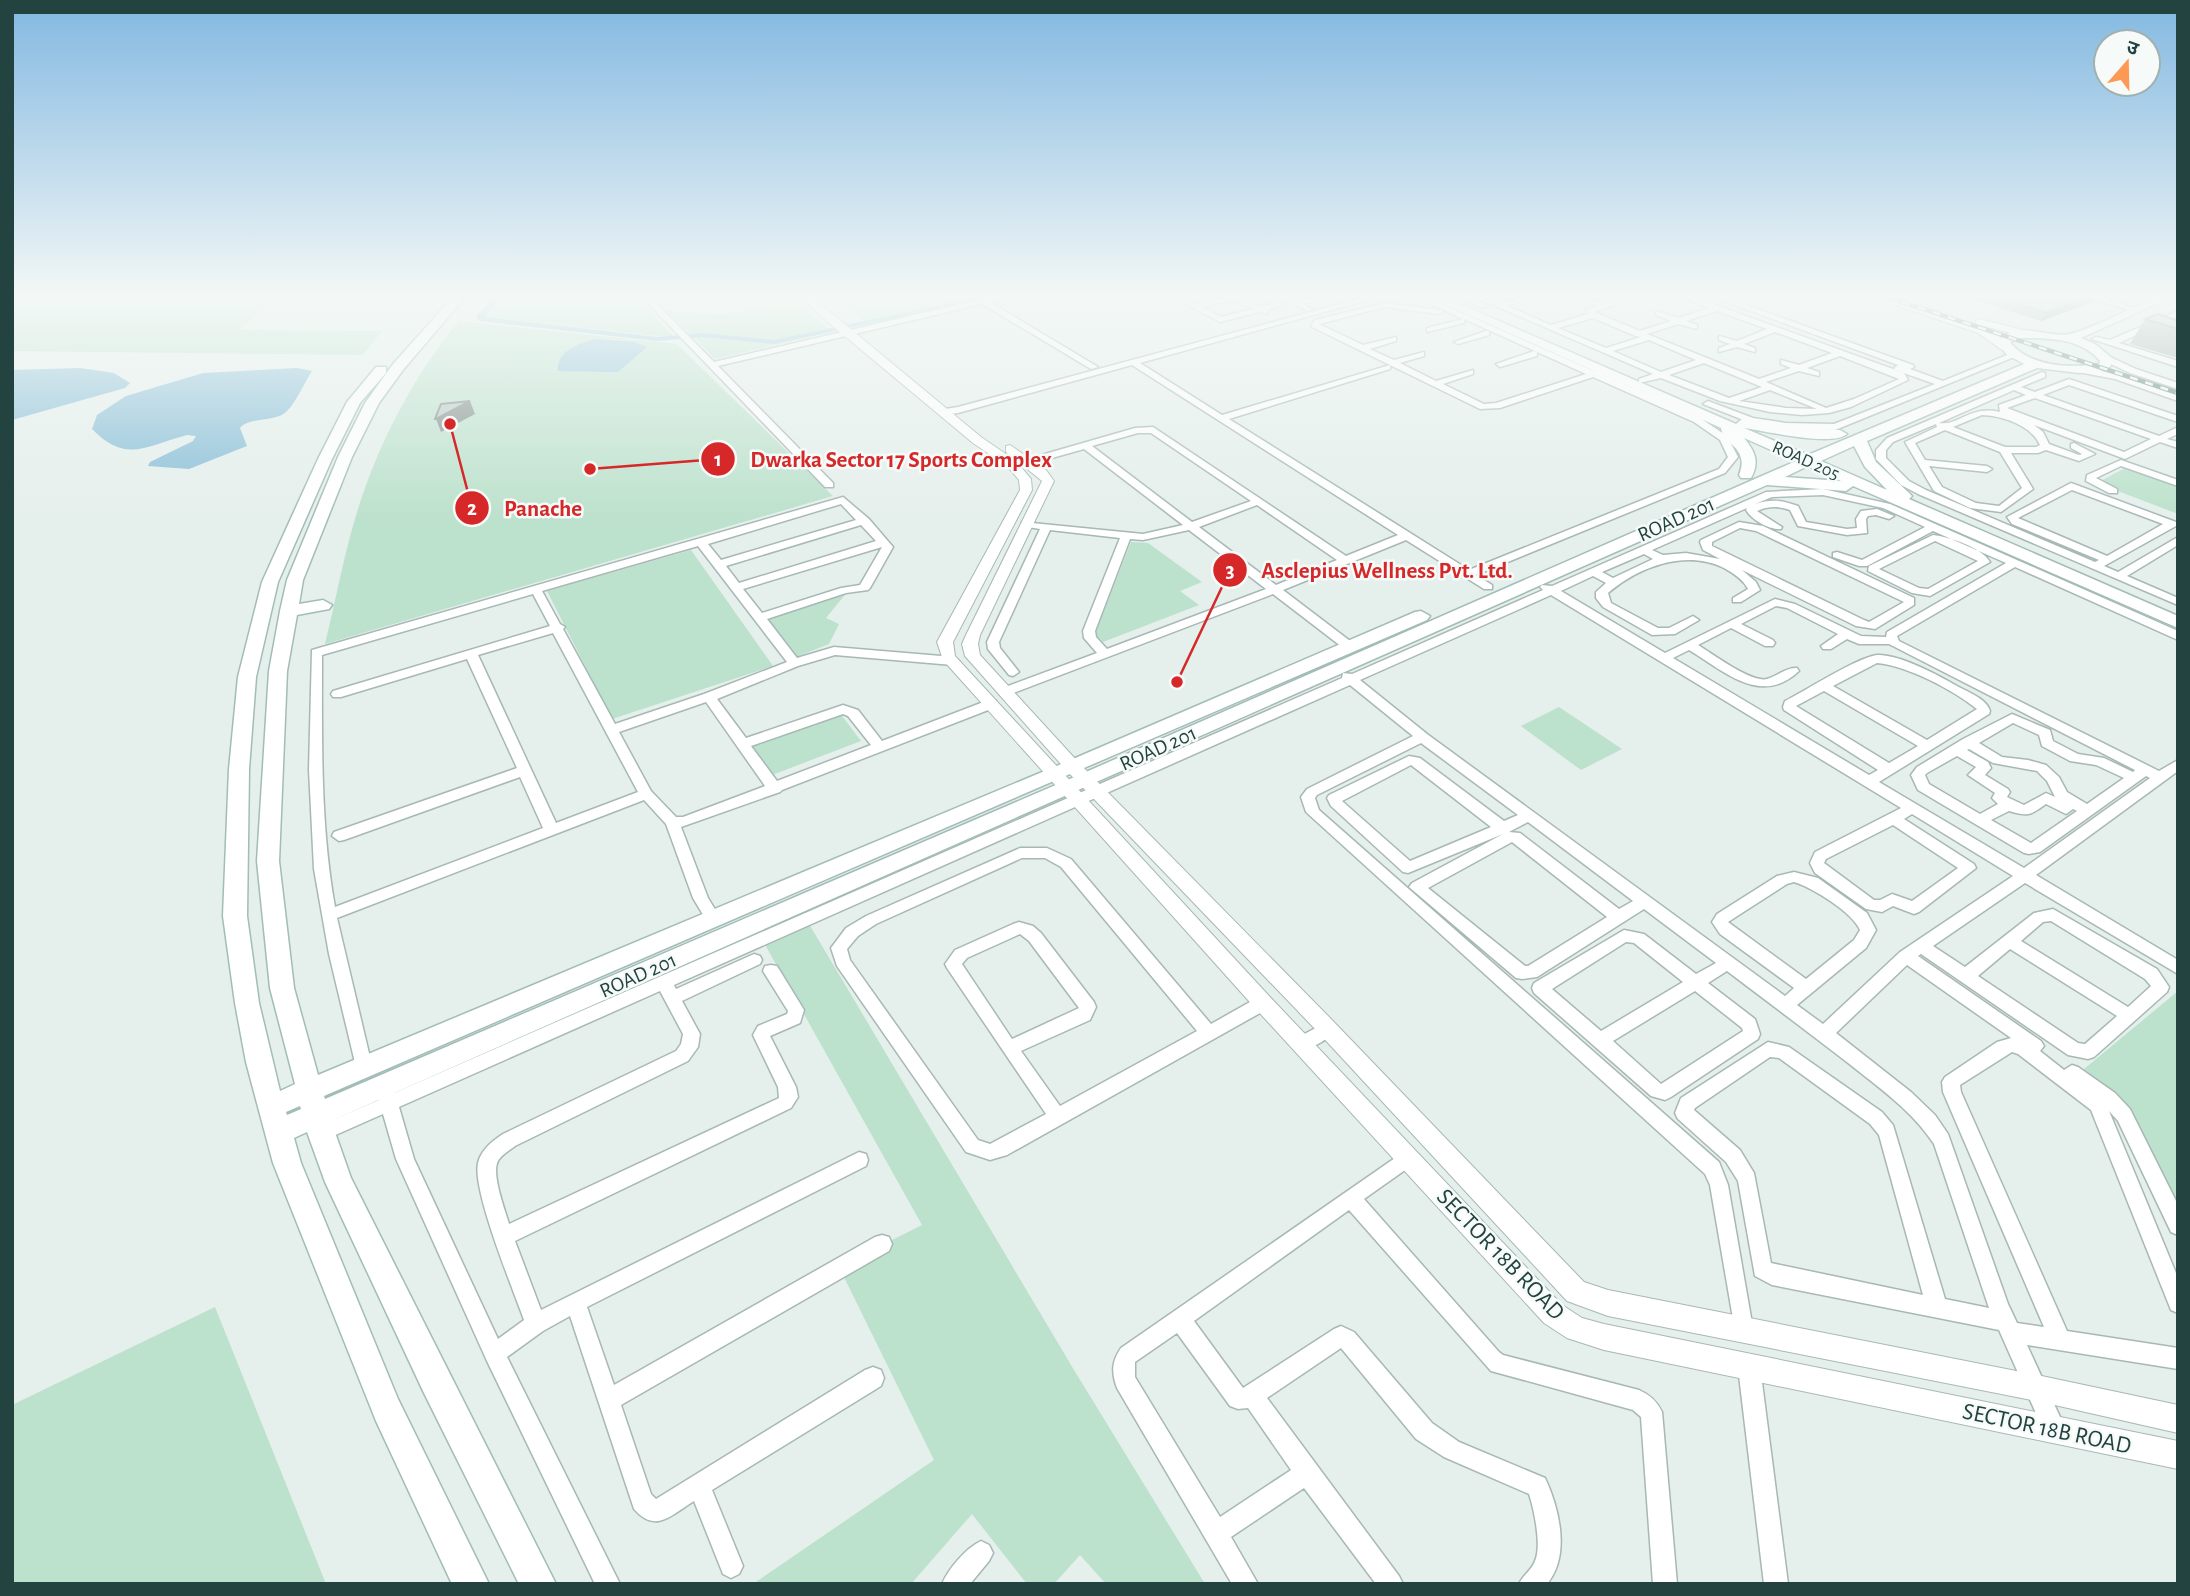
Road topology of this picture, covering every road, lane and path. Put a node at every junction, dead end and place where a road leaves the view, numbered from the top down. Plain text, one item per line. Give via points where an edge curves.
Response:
1 (379, 371) edge
2 (395, 371) edge
3 (721, 371) edge
4 (903, 371) edge
5 (1079, 371) edge
6 (1100, 371) edge
7 (1148, 371) edge
8 (1369, 371) edge
9 (1405, 371) edge
10 (1586, 371) edge
11 (1588, 371) edge
12 (1589, 371) edge
13 (1632, 371) edge
14 (1634, 371) edge
15 (1639, 371) edge
16 (1672, 371) edge
17 (1733, 371) edge
18 (1788, 371) edge
19 (1808, 371) edge
20 (1888, 371) edge
21 (1914, 371) edge
22 (1915, 371) edge
23 (1985, 371) edge
24 (1998, 371) edge
25 (2004, 371) edge
26 (2019, 371) edge
27 (2089, 371) edge
28 (2134, 371) edge
29 (1470, 372) dead end
30 (1594, 374) junction
31 (1816, 374) dead end
32 (1651, 379) junction
33 (1759, 382) junction
34 (2069, 382) junction
35 (1946, 383) junction
36 (1435, 384) junction
37 (2178, 386) edge
38 (1770, 387) junction
39 (2013, 387) junction
40 (2036, 396) junction
41 (2175, 398) edge
42 (1726, 401) junction
43 (950, 409) junction
44 (1829, 410) junction
45 (2178, 412) edge
46 (1222, 418) junction
47 (1718, 418) junction
48 (1923, 419) junction
49 (2178, 419) edge
50 (1944, 427) junction
51 (2178, 430) edge
52 (2038, 433) junction
53 (1850, 436) junction
54 (2159, 439) junction
55 (1086, 446) junction
56 (2045, 446) junction
57 (2178, 446) edge
58 (2004, 450) junction
59 (1804, 456) junction
60 (2125, 456) junction
61 (1027, 462) junction
62 (1921, 462) junction
63 (1987, 469) dead end
64 (2178, 476) edge
65 (1753, 478) junction
66 (2178, 483) edge
67 (829, 485) dead end
68 (1886, 495) junction
69 (1903, 496) junction
70 (1257, 502) junction
71 (2178, 516) edge
72 (865, 521) junction
73 (1704, 523) junction
74 (1026, 524) junction
75 (1191, 526) junction
76 (1045, 527) junction
77 (1929, 530) junction
78 (1722, 533) junction
79 (1405, 536) junction
80 (1126, 537) junction
81 (2178, 540) edge
82 (884, 542) junction
83 (699, 543) junction
84 (1983, 549) junction
85 (1644, 550) junction
86 (1662, 559) junction
87 (1345, 560) junction
88 (2107, 560) junction
89 (717, 565) junction
90 (2011, 565) junction
91 (2095, 567) junction
92 (1594, 572) junction
93 (1468, 574) junction
94 (2123, 574) junction
95 (1613, 583) junction
96 (1544, 586) junction
97 (1488, 587) junction
98 (735, 588) junction
99 (536, 590) junction
100 (1273, 590) junction
101 (2178, 592) edge
102 (1737, 600) dead end
103 (2178, 603) edge
104 (323, 605) dead end
105 (289, 611) junction
106 (2178, 615) edge
107 (759, 618) junction
108 (1693, 620) dead end
109 (2178, 623) edge
110 (1732, 624) junction
111 (559, 627) junction
112 (1846, 634) junction
113 (2178, 636) edge
114 (1893, 641) junction
115 (1769, 643) dead end
116 (1689, 645) junction
117 (1827, 646) dead end
118 (1350, 647) junction
119 (471, 654) junction
120 (1105, 654) junction
121 (1665, 657) junction
122 (953, 661) junction
123 (794, 663) junction
124 (1793, 671) dead end
125 (1013, 672) dead end
126 (1344, 674) junction
127 (1824, 686) junction
128 (1004, 692) junction
129 (337, 694) dead end
130 (709, 697) junction
131 (992, 704) junction
132 (613, 729) junction
133 (1422, 737) junction
134 (743, 744) junction
135 (1928, 746) junction
136 (1962, 746) junction
137 (880, 748) junction
138 (2178, 764) edge
139 (1889, 770) junction
140 (523, 771) junction
141 (2140, 774) junction
142 (2159, 777) junction
143 (1870, 781) junction
144 (1076, 783) junction
145 (775, 789) junction
146 (646, 794) junction
147 (2008, 805) junction
148 (1913, 808) junction
149 (2083, 814) junction
150 (1529, 816) junction
151 (1893, 818) junction
152 (1979, 821) junction
153 (672, 822) junction
154 (1504, 829) junction
155 (552, 831) junction
156 (339, 836) dead end
157 (2029, 849) junction
158 (2009, 867) junction
159 (2024, 876) junction
160 (1644, 901) junction
161 (330, 915) junction
162 (1618, 917) junction
163 (713, 919) junction
164 (2009, 941) junction
165 (1922, 946) junction
166 (1906, 956) junction
167 (754, 960) dead end
168 (1728, 963) junction
169 (2178, 968) edge
170 (771, 971) dead end
171 (1966, 976) junction
172 (663, 981) junction
173 (1696, 983) junction
174 (1806, 988) junction
175 (674, 998) junction
176 (1263, 1003) junction
177 (1785, 1005) junction
178 (2128, 1016) junction
179 (1327, 1029) junction
180 (1208, 1032) junction
181 (1824, 1034) junction
182 (1599, 1041) junction
183 (1301, 1044) junction
184 (1009, 1048) junction
185 (363, 1066) junction
186 (311, 1091) junction
187 (386, 1096) junction
188 (270, 1107) junction
189 (1057, 1116) junction
190 (320, 1125) junction
191 (278, 1132) junction
192 (1408, 1157) junction
193 (859, 1160) dead end
194 (1352, 1200) junction
195 (2178, 1226) edge
196 (504, 1236) junction
197 (882, 1244) dead end
198 (575, 1302) junction
199 (2178, 1303) edge
200 (1937, 1308) junction
201 (1180, 1319) junction
202 (536, 1324) junction
203 (2007, 1327) junction
204 (1743, 1329) junction
205 (2060, 1340) junction
206 (494, 1354) junction
207 (2178, 1359) edge
208 (1749, 1367) junction
209 (873, 1378) dead end
210 (2037, 1388) junction
211 (1252, 1395) junction
212 (610, 1400) junction
213 (2178, 1419) edge
214 (2055, 1430) junction
215 (2178, 1455) edge
216 (1307, 1474) junction
217 (699, 1485) junction
218 (1215, 1534) junction
219 (981, 1553) dead end
220 (731, 1566) dead end
221 (471, 1584) edge
222 (538, 1584) edge
223 (608, 1584) edge
224 (954, 1584) edge
225 (1246, 1584) edge
226 (1391, 1584) edge
227 (1531, 1584) edge
228 (1665, 1584) edge
229 (1776, 1584) edge

1 - 188 main road via 354,402 270,582 247,677 235,916 247,1003
2 - 105 main road via 345,457 295,580
3 - 67 street
4 - 43 street
5 - 43 street
6 - 43 street
7 - 46 street
8 - 46 street
9 - 36 street
10 - 30 street
11 - 30 street
12 - 30 main road, ROAD 205
13 - 32 main road, ROAD 205
14 - 32 street
15 - 32 street
16 - 32 street
17 - 33 street
18 - 33 street
19 - 31 street
20 - 44 street via 1905,378
21 - 35 street
22 - 35 street
23 - 35 street
24 - 53 main road, ROAD 201
25 - 48 main road, ROAD 201
26 - 39 street
27 - 41 street
28 - 37 street
29 - 36 street
30 - 36 street via 1491,407 1475,405
30 - 47 main road, ROAD 205
30 - 93 street via 1713,428 1730,447 1730,464 1704,479
32 - 35 street via 1751,420 1811,428 1835,427
32 - 42 street
32 - 47 main road, ROAD 205
33 - 38 street
34 - 40 street
34 - 45 street via 2085,380
34 - 49 street
38 - 42 street
38 - 44 street
39 - 40 street
39 - 48 street
40 - 54 street
40 - 60 street via 2001,409
42 - 44 street via 1783,410
43 - 61 street
43 - 122 street via 1020,471 1026,485 945,642
46 - 79 street
47 - 53 main road
47 - 59 main road, ROAD 205
47 - 65 main road via 1743,445
48 - 50 street
48 - 53 main road, ROAD 201
48 - 91 street via 1881,450 1881,458 1905,483
50 - 52 street via 1986,412
50 - 58 street
50 - 62 street via 1912,440
51 - 54 street
52 - 56 street
52 - 56 street via 2090,454 2079,458
53 - 59 main road, ROAD 201
53 - 69 main road via 1869,463
54 - 57 street
54 - 60 street
55 - 61 street
55 - 70 street via 1153,430
55 - 75 street
56 - 58 street
58 - 62 street via 2028,489 2001,509 1974,506 1938,489
59 - 65 main road, ROAD 201
59 - 68 main road, ROAD 205
59 - 69 main road, ROAD 205
60 - 64 street
61 - 74 street via 1048,481
62 - 63 street
65 - 68 main road via 1819,482
65 - 96 main road, ROAD 201
65 - 97 main road, ROAD 201
66 - 71 street via 2121,463 2091,477 2098,486
68 - 84 main road, ROAD 205
69 - 106 main road, ROAD 205
70 - 75 street
70 - 87 street
72 - 82 street
72 - 83 street via 847,501 840,500
72 - 89 street
73 - 77 street via 1770,494 1812,491 1873,502
73 - 78 street
73 - 85 street
74 - 76 street
74 - 128 street via 970,643 975,660
75 - 80 street via 1154,536
75 - 100 street
76 - 80 street
76 - 125 street via 993,642
77 - 77 street via 1856,563 1751,510 1767,502 1782,504 1794,508 1807,526 1853,533 1863,531 1862,515 1877,512
77 - 84 street
78 - 78 street via 1743,524 1759,528 1910,603 1871,625 1860,623 1707,548 1705,542
79 - 87 street
79 - 93 street
80 - 120 street via 1089,631
81 - 94 street
82 - 98 street
82 - 107 street via 888,550 864,587
83 - 89 street
83 - 99 street
84 - 84 street via 1984,562 1930,593 1874,571 1933,538
84 - 90 street
84 - 109 main road, ROAD 205
85 - 86 street
85 - 92 street
86 - 95 street
86 - 102 street via 1685,554 1715,560 1752,584 1754,590
87 - 100 street
88 - 88 street via 2172,524 2071,486 2012,517
88 - 91 street
89 - 98 street
90 - 113 street
90 - 114 street via 1894,633
91 - 94 street
92 - 95 street
92 - 96 street
93 - 97 street
94 - 101 street
94 - 103 street
95 - 108 street via 1602,592 1604,602 1650,629 1664,633
96 - 121 street
96 - 126 main road, ROAD 201
97 - 118 main road, ROAD 201
98 - 107 street
99 - 111 street
99 - 161 street via 316,653 315,771
100 - 118 street
100 - 120 street
104 - 105 main road
105 - 186 main road via 278,671 268,861 282,988
107 - 123 street
110 - 112 street via 1780,602
110 - 115 street
110 - 116 street
111 - 119 street
111 - 132 street
112 - 114 street via 1866,641
112 - 117 street
114 - 141 street
116 - 121 street
116 - 124 street via 1756,683 1767,684
118 - 144 main road, ROAD 201
119 - 129 street
119 - 140 street
120 - 128 street
121 - 143 street
122 - 123 street via 838,651
122 - 131 street
123 - 130 street
126 - 133 street
126 - 144 main road, ROAD 201
127 - 135 street
127 - 135 street via 1873,660 1884,659 1903,664 1984,708
127 - 139 street via 1789,707
128 - 144 street
130 - 132 street
130 - 134 street
131 - 137 street
131 - 144 street
132 - 146 street
133 - 150 street
133 - 204 street via 1312,792 1309,805 1712,1168 1719,1185
134 - 137 street via 843,709 853,713
134 - 145 street
135 - 139 street
136 - 141 street via 2015,718 2045,733 2047,743 2075,758
136 - 147 street via 1983,765 1975,775 2003,792 1999,798
136 - 149 street via 2045,770 2058,794
136 - 152 street via 1922,769 1918,779 1923,787
137 - 145 street
138 - 142 street
139 - 143 street
140 - 155 street
140 - 156 street
141 - 142 street
141 - 149 street
142 - 159 street
143 - 148 street
144 - 163 main road, ROAD 201
144 - 172 street
144 - 176 street, SECTOR 18B ROAD
144 - 179 street, SECTOR 18B ROAD
144 - 187 main road, ROAD 201
145 - 153 street via 684,822
146 - 153 street
146 - 155 street
147 - 149 street via 2026,811 2046,799
147 - 152 street
148 - 151 street
148 - 158 street
149 - 157 street
150 - 154 street
150 - 160 street
151 - 151 street via 1820,856 1820,869 1871,905 1882,906 1892,900 1910,908 1969,870
152 - 157 street
153 - 163 street
154 - 154 street via 1408,868 1334,798 1415,761
155 - 161 street
157 - 158 street
158 - 159 street
159 - 165 street
159 - 169 street
160 - 162 street
160 - 168 street
161 - 185 street
162 - 162 street via 1527,974 1417,887 1515,837
163 - 185 main road, ROAD 201
164 - 171 street
164 - 178 street
164 - 178 street via 2039,917 2053,915 2157,978 2161,987
165 - 166 street
165 - 171 street
166 - 181 street
166 - 195 street via 2109,1098 2124,1115
167 - 175 street
168 - 173 street
168 - 177 street
170 - 196 street via 796,1010 793,1018 761,1035 787,1087 785,1103
171 - 178 street via 2080,1052 2088,1052
172 - 175 street
172 - 187 street
173 - 182 street
173 - 182 street via 1638,938 1624,936 1541,985 1541,990
173 - 182 street via 1749,1024 1752,1034 1665,1092 1657,1091
174 - 174 street via 1720,922 1782,880 1794,877 1813,882 1863,917 1868,930 1860,944
174 - 177 street
175 - 196 street via 692,1034 682,1056 509,1140 491,1156 486,1175
176 - 180 street
176 - 183 street, SECTOR 18B ROAD
177 - 181 street
179 - 183 street
179 - 204 street, SECTOR 18B ROAD via 1576,1292 1608,1303
180 - 189 street
180 - 189 street via 1066,863 1053,855 1030,851 1003,858 871,920 841,944 843,962 972,1146 990,1152 1000,1149
181 - 203 street via 1905,1097 1942,1140
183 - 192 street, SECTOR 18B ROAD
184 - 184 street via 1084,1015 1088,1007 1035,937 1019,928 961,954 953,964
184 - 189 street
185 - 186 main road, ROAD 201
186 - 188 main road, ROAD 201
186 - 190 main road
187 - 190 main road, ROAD 201
187 - 206 street via 405,1159
188 - 191 main road
190 - 191 main road, ROAD 201
190 - 222 main road via 339,1182
191 - 221 main road via 299,1196 387,1410
192 - 194 street
192 - 208 street, SECTOR 18B ROAD via 1553,1314 1576,1329
193 - 198 street
194 - 201 street
194 - 228 street via 1498,1364 1639,1401 1651,1412
196 - 202 street
197 - 212 street
198 - 202 street
198 - 212 street
199 - 205 street via 2098,1105 2024,1049 2003,1047 1951,1082 1952,1092
200 - 200 street via 1766,1273 1747,1179 1733,1156 1684,1113 1687,1103 1773,1049 1876,1118 1887,1131
200 - 203 street
201 - 211 street via 1238,1398
201 - 218 street via 1128,1355 1122,1373
202 - 206 street
203 - 205 street
203 - 210 street
204 - 210 street, SECTOR 18B ROAD
205 - 207 street
206 - 223 street
208 - 214 street, SECTOR 18B ROAD
208 - 229 street
209 - 217 street
210 - 213 street, SECTOR 18B ROAD
210 - 214 street
211 - 216 street
211 - 227 street via 1335,1338 1348,1339 1437,1442 1537,1486 1548,1551 1547,1564
212 - 217 street via 645,1507 659,1510
214 - 215 street, SECTOR 18B ROAD
216 - 218 street
216 - 226 street
217 - 220 street
218 - 225 street
219 - 224 street

